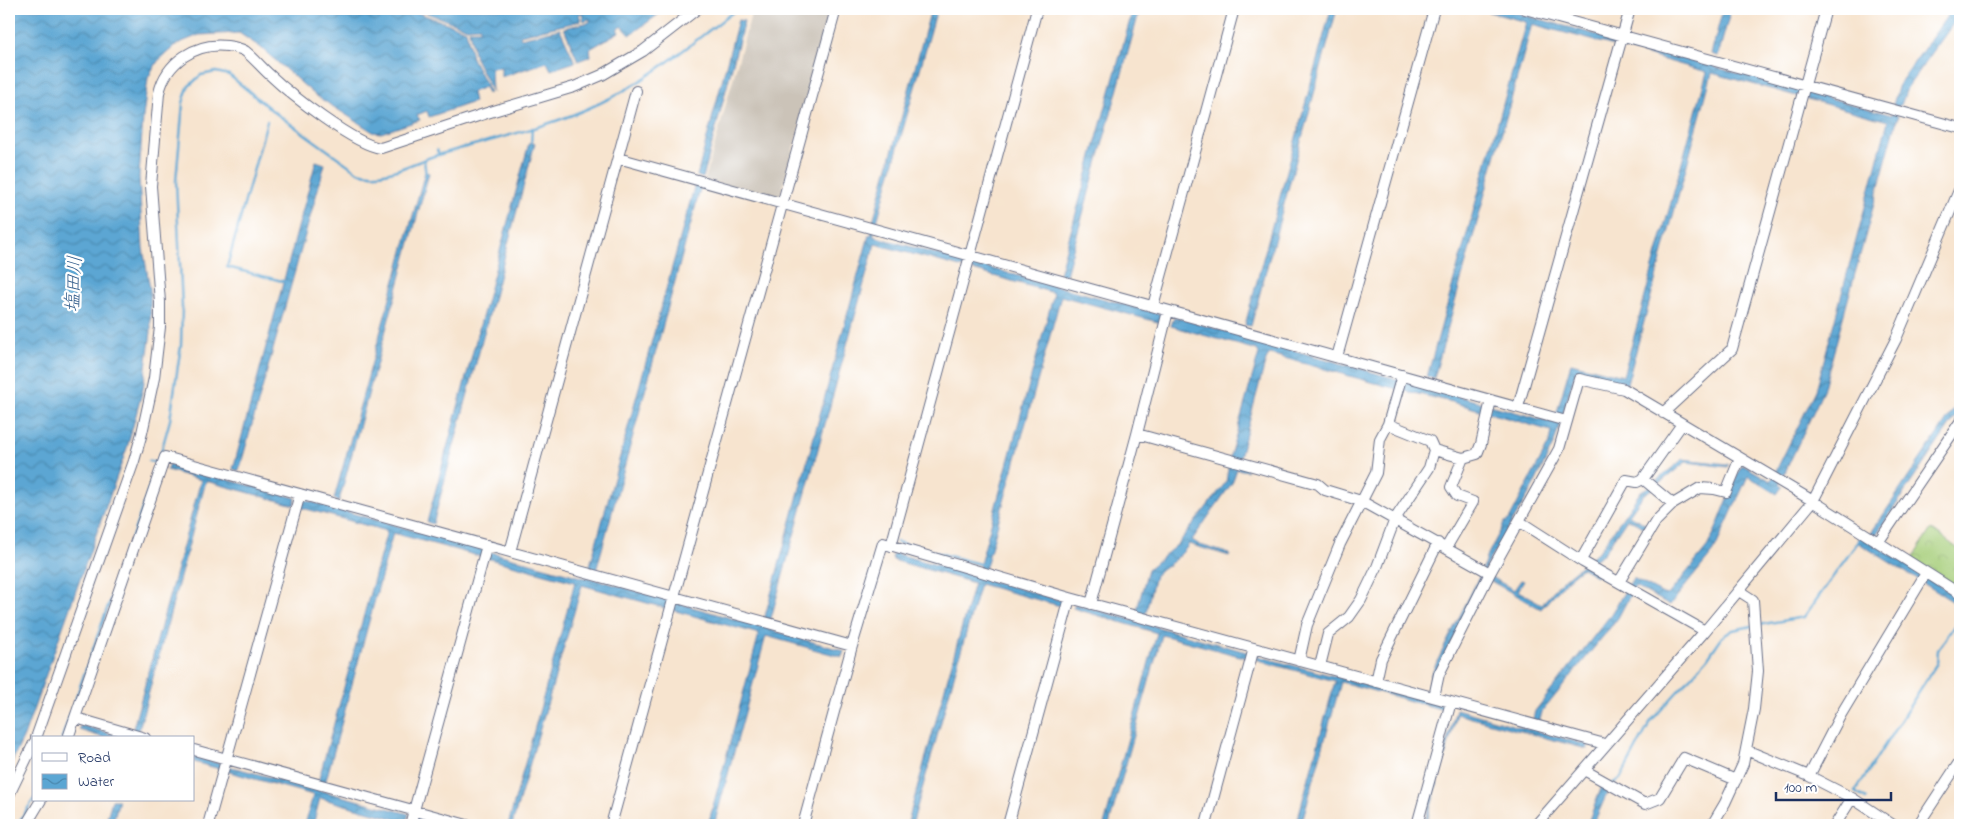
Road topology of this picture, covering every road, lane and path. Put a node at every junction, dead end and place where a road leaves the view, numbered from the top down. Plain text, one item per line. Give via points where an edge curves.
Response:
1 (697, 9) edge
2 (836, 9) edge
3 (1037, 9) edge
4 (1234, 9) edge
5 (1434, 9) edge
6 (1525, 9) edge
7 (1630, 9) edge
8 (1826, 9) edge
9 (1623, 36) junction
10 (1805, 86) junction
11 (636, 91) dead end
12 (1960, 128) edge
13 (618, 158) junction
14 (1960, 188) edge
15 (781, 204) junction
16 (968, 263) junction
17 (1152, 306) junction
18 (1167, 317) junction
19 (1337, 357) junction
20 (1401, 378) junction
21 (1491, 400) junction
22 (1518, 407) junction
23 (1663, 413) junction
24 (1560, 419) junction
25 (1960, 422) edge
26 (1388, 424) junction
27 (1682, 424) junction
28 (1137, 434) junction
29 (1434, 450) junction
30 (1463, 458) junction
31 (1740, 458) junction
32 (1649, 484) junction
33 (298, 499) junction
34 (1362, 501) junction
35 (1813, 501) junction
36 (1673, 504) junction
37 (1395, 519) junction
38 (1519, 521) junction
39 (1874, 539) junction
40 (891, 546) junction
41 (1442, 546) junction
42 (485, 551) junction
43 (510, 552) junction
44 (1584, 562) junction
45 (1486, 571) junction
46 (1926, 573) junction
47 (1626, 586) junction
48 (1739, 591) junction
49 (1956, 592) edge
50 (1070, 598) junction
51 (673, 603) junction
52 (1091, 604) junction
53 (1705, 631) junction
54 (852, 646) junction
55 (1254, 648) junction
56 (1298, 660) junction
57 (1320, 666) junction
58 (1376, 682) junction
59 (1434, 697) junction
60 (1451, 702) junction
61 (76, 718) junction
62 (37, 736) edge
63 (69, 736) edge
64 (138, 736) edge
65 (1605, 746) junction
66 (32, 747) edge
67 (195, 750) edge
68 (1746, 750) junction
69 (1960, 761) edge
70 (225, 765) junction
71 (1584, 770) junction
72 (1809, 776) junction
73 (1736, 780) junction
74 (9, 795) edge
75 (1852, 798) junction
76 (40, 802) edge
77 (411, 818) edge
78 (26, 825) edge
79 (208, 825) edge
80 (466, 825) edge
81 (611, 825) edge
82 (803, 825) edge
83 (1008, 825) edge
84 (1206, 825) edge
85 (1418, 825) edge
86 (1536, 825) edge
87 (1712, 825) edge
88 (1835, 825) edge
89 (1893, 825) edge
90 (1918, 825) edge

1 - 62 street via 643,51 602,75 574,87 381,148 366,144 313,110 238,48 209,46 192,51 167,72 159,93 151,186 160,302 154,378 134,461
2 - 15 street
3 - 16 street
4 - 17 street
5 - 19 street
6 - 9 street
7 - 9 street
8 - 10 street
9 - 10 street
9 - 22 street
10 - 12 street
10 - 23 street via 1732,349
11 - 13 street
13 - 15 street
13 - 43 street
14 - 35 street via 1896,339
15 - 16 street via 873,230
15 - 51 street
16 - 17 street via 1061,281
16 - 40 street
17 - 18 street
18 - 19 street via 1246,332
18 - 28 street
19 - 20 street
20 - 21 street
20 - 26 street
21 - 22 street
21 - 30 street via 1477,454
22 - 24 street
23 - 24 street via 1624,389 1579,379
23 - 27 street
24 - 38 street via 1559,449
25 - 39 street
26 - 29 street via 1430,441
26 - 34 street via 1380,439 1376,473
27 - 31 street
27 - 32 street
28 - 34 street via 1318,484 1325,490
28 - 52 street
29 - 30 street
29 - 37 street via 1429,468
30 - 41 street via 1451,487 1457,496 1473,502
31 - 35 street
31 - 36 street via 1726,492 1700,488
32 - 36 street
32 - 44 street via 1626,480
33 - 42 street via 336,504 428,529
33 - 61 street via 235,476 165,457
33 - 70 street
34 - 37 street
34 - 56 street via 1306,625
35 - 39 street
35 - 48 street
36 - 47 street via 1656,521
37 - 41 street
37 - 57 street via 1361,600 1349,617 1328,634
38 - 44 street
38 - 45 street
39 - 46 street
40 - 50 street
40 - 54 street via 883,543
41 - 45 street
41 - 58 street via 1381,659
42 - 43 street
42 - 77 street
43 - 51 street via 591,574
44 - 47 street
45 - 59 street via 1438,674
46 - 49 street
46 - 72 street via 1840,716
47 - 53 street
48 - 53 street
48 - 68 street via 1753,600 1758,671
50 - 52 street
50 - 83 street
51 - 54 street via 767,622
51 - 81 street
52 - 55 street
53 - 65 street
54 - 82 street
55 - 56 street
55 - 84 street
56 - 57 street
57 - 58 street
58 - 59 street
59 - 60 street
60 - 65 street
60 - 85 street
61 - 63 street
61 - 64 street
65 - 71 street
66 - 74 street
67 - 70 street
68 - 72 street
68 - 73 street
69 - 90 street
70 - 77 street via 320,785
70 - 79 street
71 - 73 street via 1645,804 1660,798 1684,758
71 - 86 street
72 - 75 street
73 - 87 street
75 - 88 street
75 - 89 street
76 - 78 street
77 - 80 street

